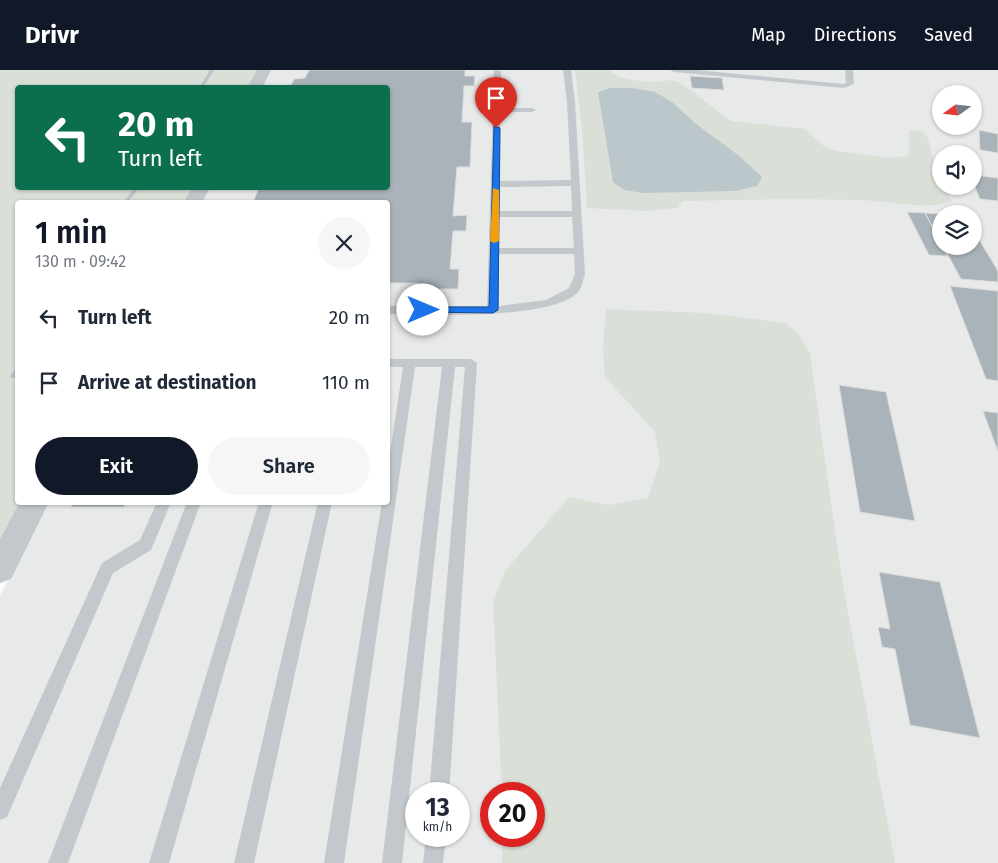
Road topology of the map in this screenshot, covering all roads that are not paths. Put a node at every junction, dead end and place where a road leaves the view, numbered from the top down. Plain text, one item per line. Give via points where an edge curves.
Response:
1 (264, 70) edge
2 (567, 70) edge
3 (674, 70) edge
4 (849, 70) edge
5 (498, 71) dead end
6 (256, 85) edge
7 (497, 110) junction
8 (532, 110) dead end
9 (575, 183) junction
10 (496, 184) junction
11 (495, 214) junction
12 (576, 214) junction
13 (578, 251) junction
14 (494, 252) junction
15 (390, 310) edge
16 (493, 310) junction
17 (410, 362) junction
18 (449, 362) junction
19 (390, 363) edge
20 (390, 494) edge
21 (33, 505) edge
22 (163, 505) edge
23 (193, 505) edge
24 (265, 505) edge
25 (324, 505) edge
26 (388, 505) edge
27 (0, 568) edge
28 (440, 782) edge
29 (0, 810) edge
30 (435, 847) edge
31 (58, 863) edge
32 (159, 863) edge
33 (244, 863) edge
34 (334, 863) edge
35 (392, 863) edge
36 (434, 863) edge

1 - 6 street
2 - 9 lane
3 - 4 lane via 844,86 850,84
5 - 7 lane
7 - 8 lane
7 - 10 lane
9 - 10 lane
9 - 12 lane
10 - 11 lane
11 - 12 lane
11 - 14 lane
12 - 13 lane
13 - 14 lane
13 - 16 lane via 580,274 574,290 549,303
14 - 16 lane
15 - 16 lane
17 - 18 lane
17 - 19 lane
17 - 20 lane
18 - 28 lane via 471,363
18 - 35 lane
21 - 27 street
22 - 29 lane via 146,545 107,568
23 - 31 lane
24 - 32 lane
25 - 33 lane
26 - 34 lane
30 - 36 lane

